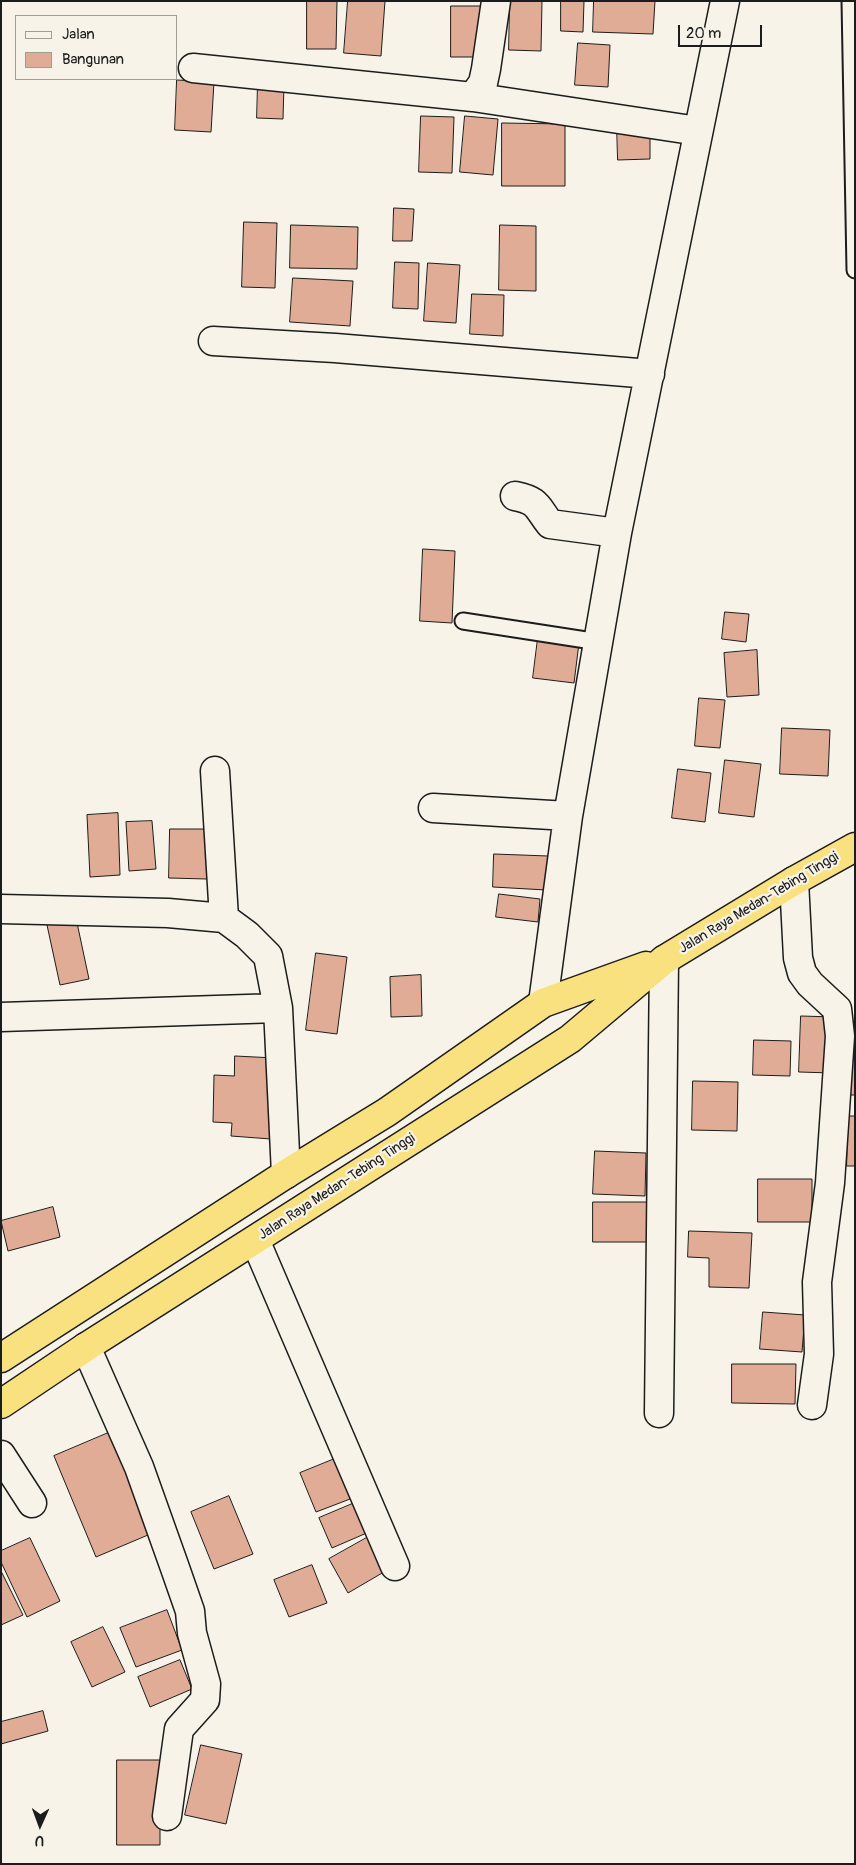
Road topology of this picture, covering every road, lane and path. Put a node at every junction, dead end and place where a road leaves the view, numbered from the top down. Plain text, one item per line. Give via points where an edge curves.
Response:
1 (496, 1) edge
2 (725, 1) edge
3 (850, 1) edge
4 (193, 68) dead end
5 (473, 97) junction
6 (698, 131) junction
7 (855, 270) edge
8 (213, 341) dead end
9 (650, 374) junction
10 (515, 496) dead end
11 (617, 532) junction
12 (463, 621) dead end
13 (598, 642) junction
14 (216, 771) dead end
15 (433, 808) dead end
16 (568, 816) junction
17 (855, 847) edge
18 (794, 881) junction
19 (1, 909) edge
20 (224, 918) junction
21 (664, 960) junction
22 (543, 1003) junction
23 (278, 1008) junction
24 (1, 1017) edge
25 (286, 1174) junction
26 (255, 1240) junction
27 (86, 1347) junction
28 (1, 1358) edge
29 (1, 1404) edge
30 (812, 1405) dead end
31 (658, 1413) dead end
32 (1, 1455) edge
33 (32, 1503) dead end
34 (395, 1566) dead end
35 (167, 1816) dead end

1 - 5 street via 486,69
2 - 6 street
3 - 7 lane
4 - 5 street
5 - 6 street
6 - 9 street
8 - 9 street
9 - 11 street
10 - 11 street via 530,499 550,524
11 - 13 street
12 - 13 lane
13 - 16 street
14 - 20 street
15 - 16 street
16 - 22 street
17 - 18 highway, Jalan Raya Medan-Tebing Tinggi
18 - 21 highway, Jalan Raya Medan-Tebing Tinggi
18 - 30 street via 798,958 802,972 837,1009 840,1036 830,1183 817,1282 819,1354
19 - 20 street via 168,913
20 - 23 street via 268,956
21 - 22 highway, Jalan Raya Medan-Tebing Tinggi
21 - 26 highway, Jalan Raya Medan-Tebing Tinggi via 570,1039
21 - 31 street
22 - 25 highway, Jalan Raya Medan-Tebing Tinggi via 387,1112
23 - 24 street
23 - 25 street
25 - 28 highway, Jalan Raya Medan-Tebing Tinggi
26 - 27 highway, Jalan Raya Medan-Tebing Tinggi
26 - 34 street
27 - 29 highway, Jalan Raya Medan-Tebing Tinggi
27 - 35 street via 139,1467 175,1568 190,1611 192,1633 206,1684 204,1700 179,1730
32 - 33 street

